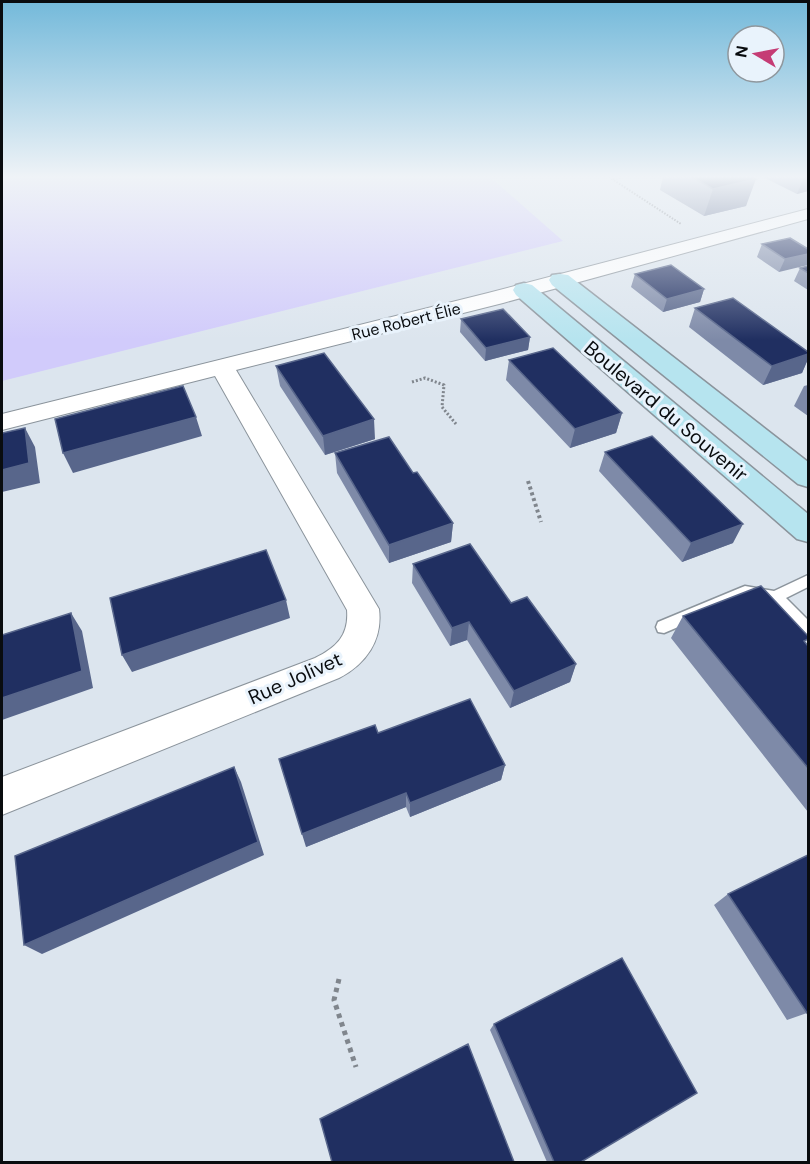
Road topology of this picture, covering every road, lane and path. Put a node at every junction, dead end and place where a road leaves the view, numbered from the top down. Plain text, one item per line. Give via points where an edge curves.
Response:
1 (752, 231) edge
2 (560, 280) junction
3 (524, 290) junction
4 (223, 368) junction
5 (412, 382) dead end
6 (2, 422) edge
7 (456, 424) dead end
8 (808, 477) edge
9 (528, 481) dead end
10 (541, 522) dead end
11 (808, 531) edge
12 (808, 581) edge
13 (776, 597) junction
14 (664, 627) dead end
15 (808, 630) edge
16 (2, 796) edge
17 (339, 979) dead end
18 (356, 1067) dead end

1 - 2 street, Rue Robert Élie
2 - 3 street, Rue Robert Élie
2 - 8 street, Boulevard du Souvenir
3 - 4 street, Rue Robert Élie
3 - 11 street, Boulevard du Souvenir
4 - 6 street, Rue Robert Élie
4 - 16 street, Rue Jolivet via 363,609 365,626 358,642 346,657 327,668
5 - 7 path via 426,378 444,385 442,407
9 - 10 path
12 - 13 lane
13 - 14 lane via 745,592
13 - 15 lane
17 - 18 path via 334,1000

